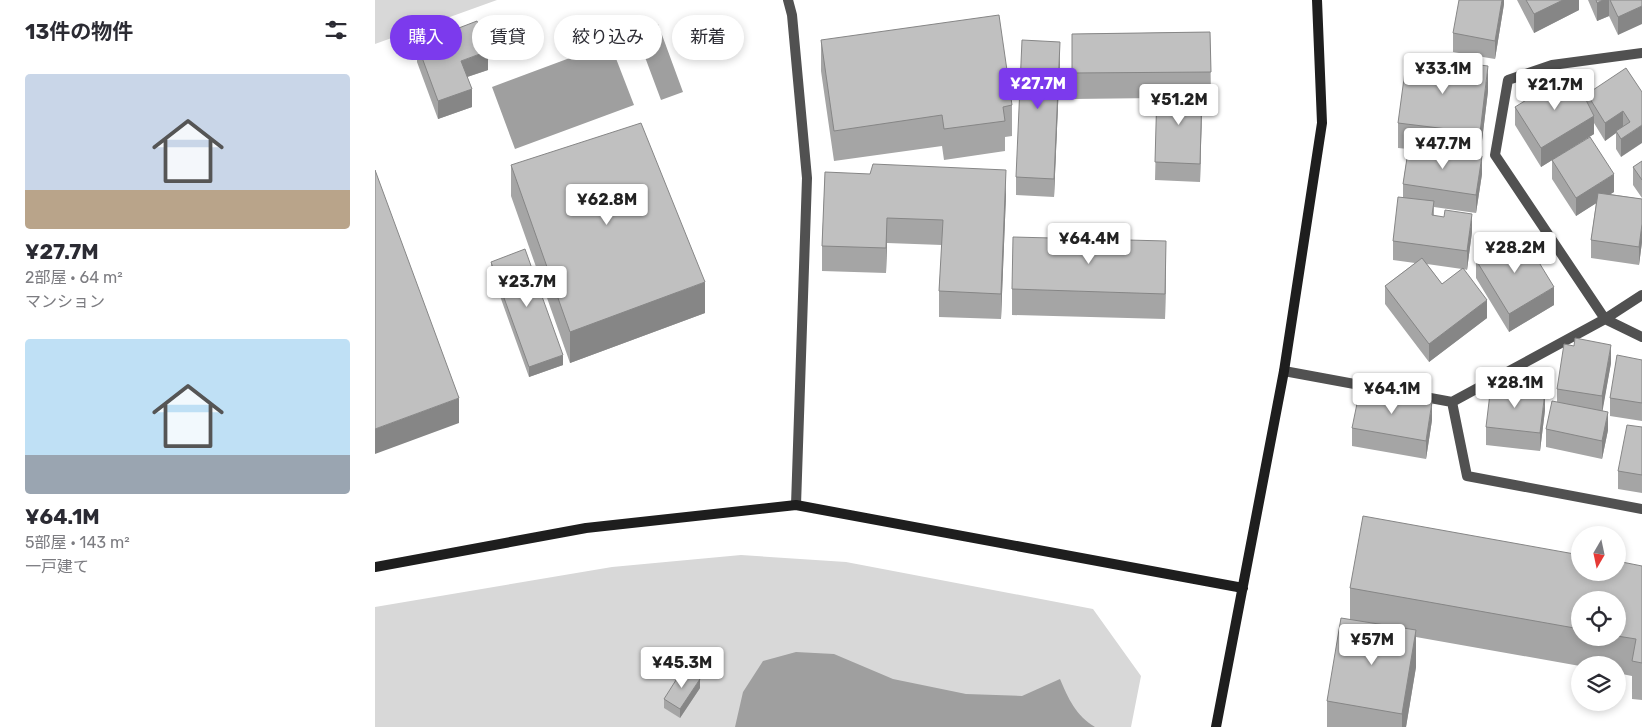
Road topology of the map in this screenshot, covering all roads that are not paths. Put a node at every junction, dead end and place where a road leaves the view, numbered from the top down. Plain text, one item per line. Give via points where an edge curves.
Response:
1 (788, 0) edge
2 (1317, 0) edge
3 (1642, 53) edge
4 (1642, 294) edge
5 (1605, 319) junction
6 (1642, 337) edge
7 (1284, 371) junction
8 (1452, 402) junction
9 (796, 505) junction
10 (1642, 509) edge
11 (375, 566) edge
12 (1243, 588) junction
13 (1216, 727) edge

1 - 9 street via 807,178
2 - 7 street via 1322,123
3 - 5 street via 1552,65 1507,80 1495,155
4 - 5 street
5 - 6 street
5 - 8 street
7 - 8 street
7 - 12 street
8 - 10 street via 1467,476
9 - 11 street via 586,528
9 - 12 street
12 - 13 street

